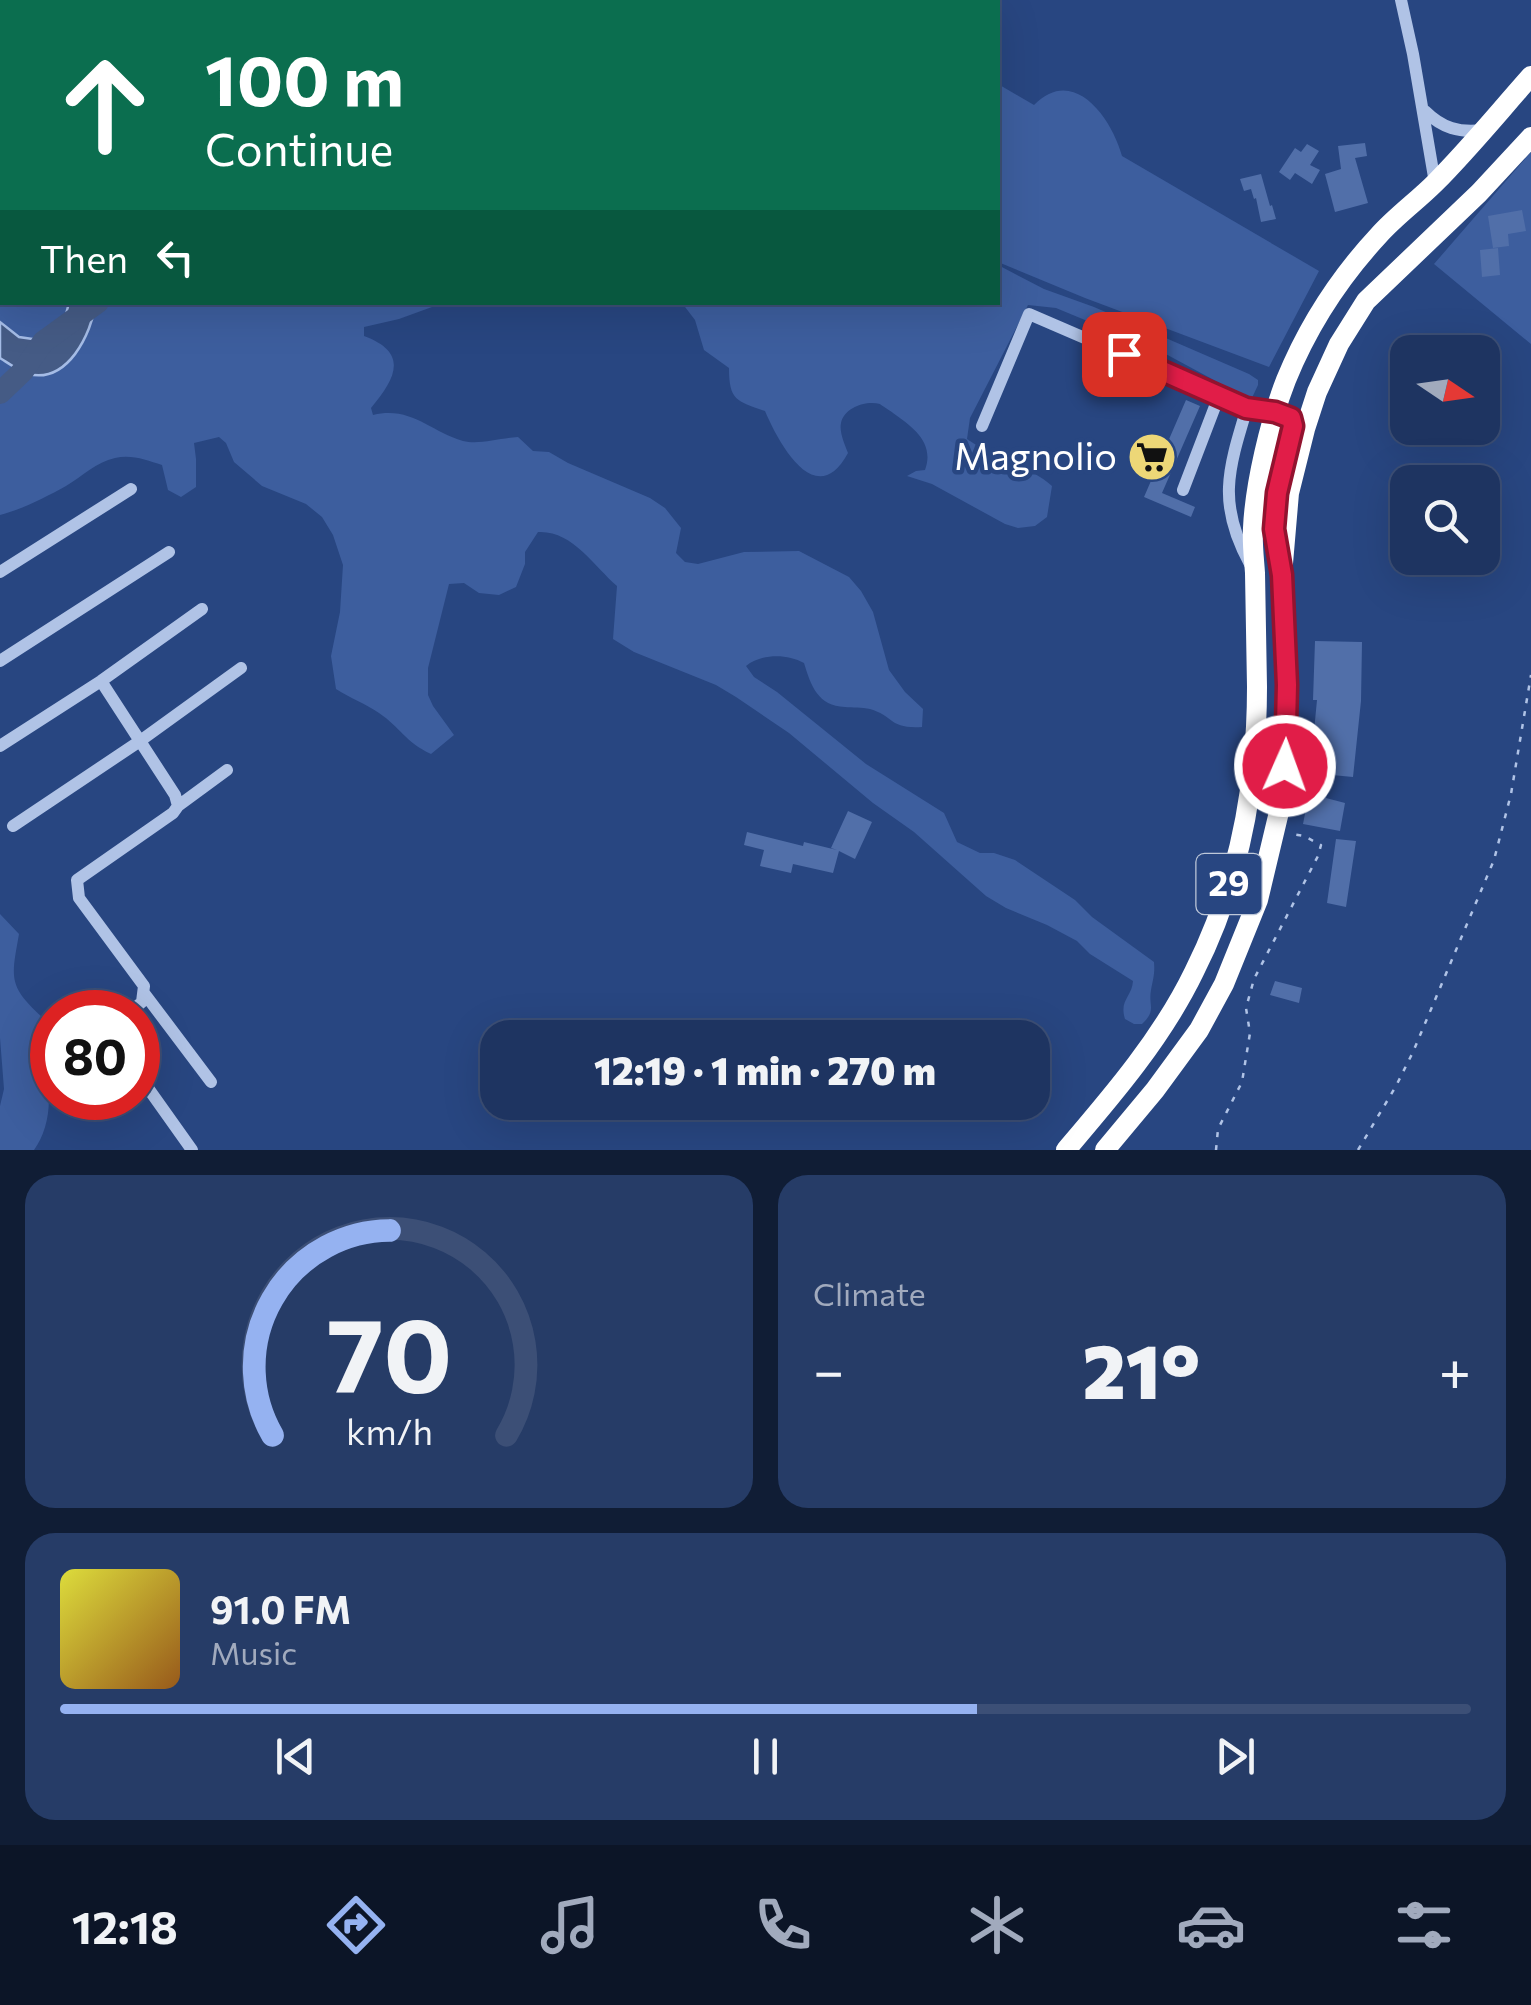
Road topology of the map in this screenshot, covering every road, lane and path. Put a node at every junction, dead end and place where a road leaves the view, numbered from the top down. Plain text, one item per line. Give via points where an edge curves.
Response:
1 (1401, 0) edge
2 (1531, 76) edge
3 (1423, 109) junction
4 (1483, 130) junction
5 (1531, 137) edge
6 (1436, 183) junction
7 (1219, 396) junction
8 (1246, 408) junction
9 (1275, 412) junction
10 (982, 426) dead end
11 (132, 490) dead end
12 (1183, 490) dead end
13 (170, 552) dead end
14 (1255, 571) junction
15 (0, 572) edge
16 (1282, 575) junction
17 (202, 609) dead end
18 (0, 661) edge
19 (241, 668) dead end
20 (1531, 674) edge
21 (101, 680) junction
22 (140, 741) junction
23 (0, 746) edge
24 (227, 770) dead end
25 (178, 806) junction
26 (13, 826) dead end
27 (1275, 832) junction
28 (144, 990) edge
29 (160, 1014) edge
30 (211, 1082) dead end
31 (160, 1105) edge
32 (192, 1150) edge
33 (1066, 1150) edge
34 (1105, 1150) edge
35 (1216, 1150) edge
36 (1358, 1150) edge

1 - 3 street
2 - 4 highway, 29
3 - 4 street via 1450,129
3 - 6 street
4 - 6 highway, 29
5 - 16 highway, 29 via 1366,301 1339,344 1304,429 1288,493
6 - 9 highway, 29 via 1381,232 1341,280 1308,331
7 - 8 street
7 - 10 street via 1029,314
7 - 12 street
8 - 9 street
8 - 14 street via 1228,490 1236,539
9 - 14 highway, 29 via 1258,487
9 - 16 highway via 1291,418 1293,426 1274,529
11 - 15 street
13 - 18 street
14 - 33 highway, 29 via 1251,788 1227,892 1168,1018
16 - 27 highway, 29 via 1287,740
17 - 21 street
19 - 22 street
20 - 36 path via 1494,860 1414,1052
21 - 22 street
21 - 23 street
22 - 25 street
22 - 26 street
24 - 25 street
25 - 28 street via 77,880 79,898
27 - 34 highway, 29 via 1258,900 1224,984 1199,1030
27 - 35 path via 1321,845 1254,979 1242,1082 1218,1129
29 - 30 street
31 - 32 street

